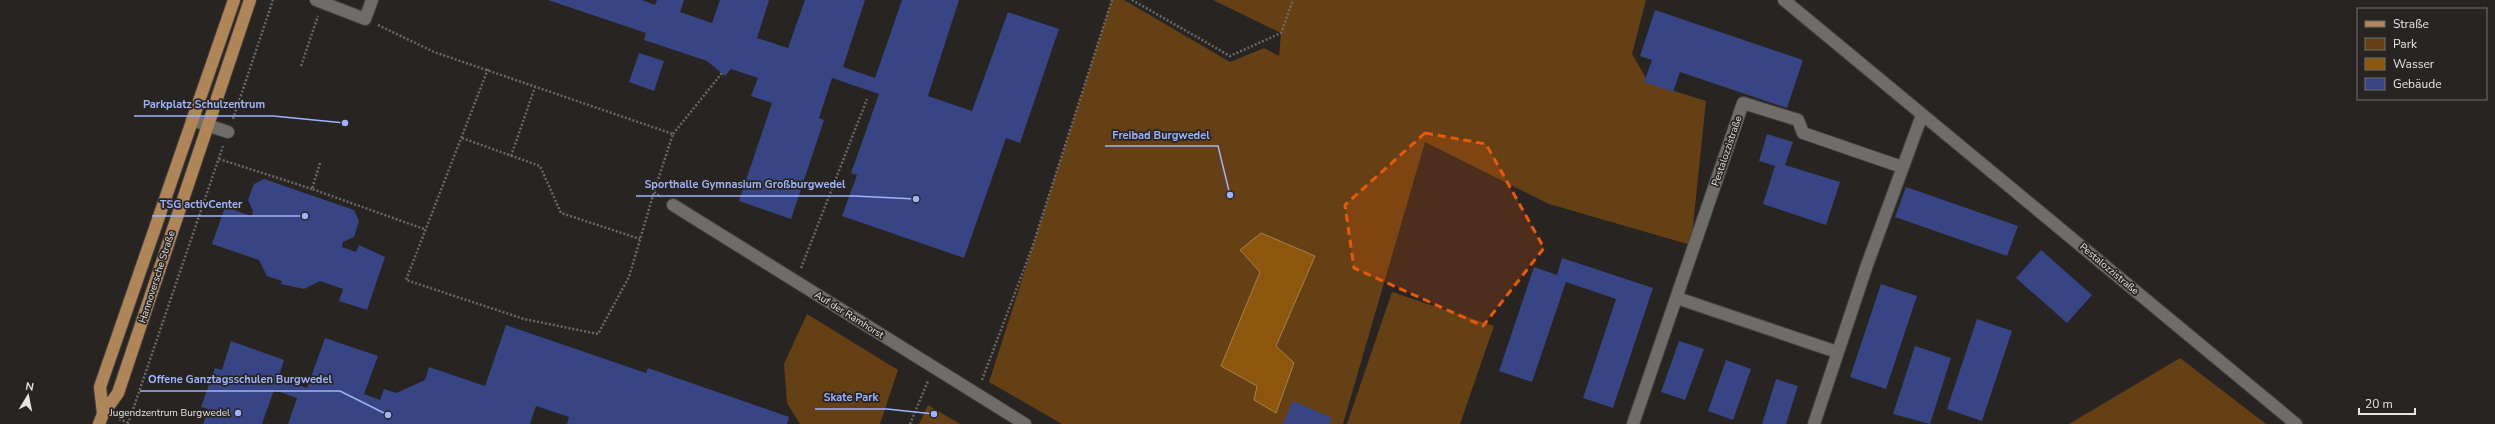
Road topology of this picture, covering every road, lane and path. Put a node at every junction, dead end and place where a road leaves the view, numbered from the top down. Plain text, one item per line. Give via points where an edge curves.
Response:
1 (234, 0) edge
2 (250, 0) edge
3 (273, 0) edge
4 (372, 0) edge
5 (1112, 0) edge
6 (1132, 0) edge
7 (1293, 0) edge
8 (1784, 0) edge
9 (320, 1) edge
10 (366, 19) junction
11 (301, 66) dead end
12 (488, 69) junction
13 (722, 73) dead end
14 (535, 87) junction
15 (867, 99) dead end
16 (1922, 115) junction
17 (192, 120) junction
18 (208, 126) junction
19 (228, 132) junction
20 (673, 134) junction
21 (462, 138) junction
22 (511, 156) junction
23 (219, 159) junction
24 (320, 163) dead end
25 (1902, 167) junction
26 (312, 189) junction
27 (654, 192) junction
28 (673, 205) joint
29 (424, 229) junction
30 (640, 239) junction
31 (796, 282) junction
32 (1676, 298) junction
33 (1837, 352) junction
34 (934, 368) junction
35 (976, 394) junction
36 (101, 419) edge
37 (128, 424) edge
38 (910, 424) edge
39 (1025, 424) edge
40 (1633, 424) edge
41 (1814, 424) edge
42 (2296, 424) edge

1 - 17 main road, Hannoversche Straße
2 - 18 main road, Hannoversche Straße
3 - 19 path
4 - 10 street
5 - 35 path via 1032,248
6 - 7 path via 1230,56 1281,32
8 - 16 street, Pestalozzistraße
9 - 10 street
9 - 11 path
10 - 12 path via 434,52
12 - 14 path
12 - 21 path
13 - 20 path
14 - 20 path
14 - 22 path
15 - 31 path
16 - 25 street
16 - 42 street, Pestalozzistraße
17 - 18 street
17 - 36 main road, Hannoversche Straße via 100,387
18 - 19 street
18 - 36 main road, Hannoversche Straße via 118,393
19 - 23 path
20 - 27 path
21 - 22 path
21 - 29 path
22 - 30 path via 540,166 561,213
23 - 26 path
23 - 37 path
24 - 26 path
25 - 32 street, Pestalozzistraße via 1803,133 1798,120 1744,103
25 - 33 street
26 - 29 path
27 - 28 path
27 - 30 path
28 - 31 street, Auf der Ramhorst
29 - 30 path via 406,280 524,319 598,334 629,277
31 - 34 street, Auf der Ramhorst
32 - 33 street
32 - 40 street, Pestalozzistraße
33 - 41 street
34 - 35 street, Auf der Ramhorst
34 - 38 path
35 - 39 street, Auf der Ramhorst

